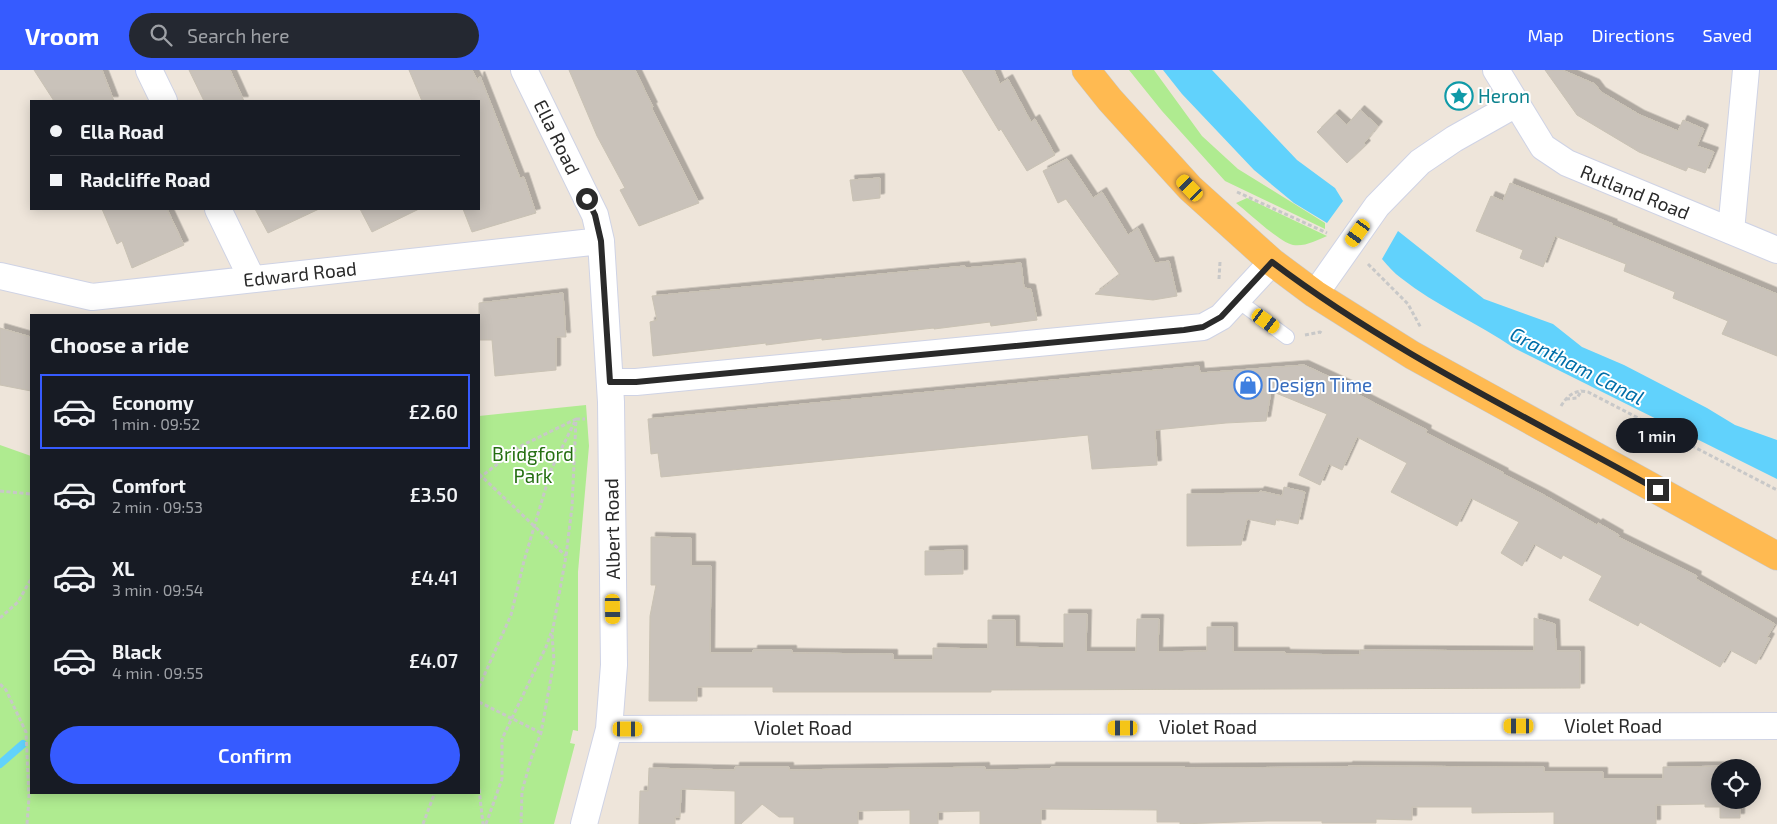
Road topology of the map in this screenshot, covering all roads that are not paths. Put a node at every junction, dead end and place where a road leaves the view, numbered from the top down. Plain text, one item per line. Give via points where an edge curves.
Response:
1 (149, 70) edge
2 (524, 70) edge
3 (1086, 70) edge
4 (1496, 70) edge
5 (1746, 70) edge
6 (164, 100) edge
7 (1516, 104) junction
8 (218, 210) edge
9 (1731, 231) junction
10 (601, 241) junction
11 (1777, 250) edge
12 (1272, 262) junction
13 (0, 276) edge
14 (252, 279) junction
15 (1228, 294) junction
16 (1315, 294) junction
17 (1288, 337) dead end
18 (610, 382) junction
19 (1777, 556) edge
20 (1777, 726) edge
21 (609, 729) junction
22 (584, 824) edge

1 - 6 street
2 - 10 street, Ella Road via 595,215
3 - 12 highway via 1178,175
4 - 7 street, Rutland Road
5 - 9 street
7 - 9 street, Rutland Road via 1543,146 1567,163
7 - 16 street via 1454,138 1420,162 1377,206 1356,254
8 - 14 street
9 - 11 street, Rutland Road
10 - 14 street, Edward Road
10 - 18 street, Ella Road
12 - 15 street
12 - 16 highway
13 - 14 street, Edward Road via 92,297
15 - 17 lane
15 - 18 street via 1221,317 1203,327 1184,330
16 - 19 highway via 1412,355
18 - 21 street, Albert Road via 614,665
20 - 21 street, Violet Road
21 - 22 street, Albert Road

